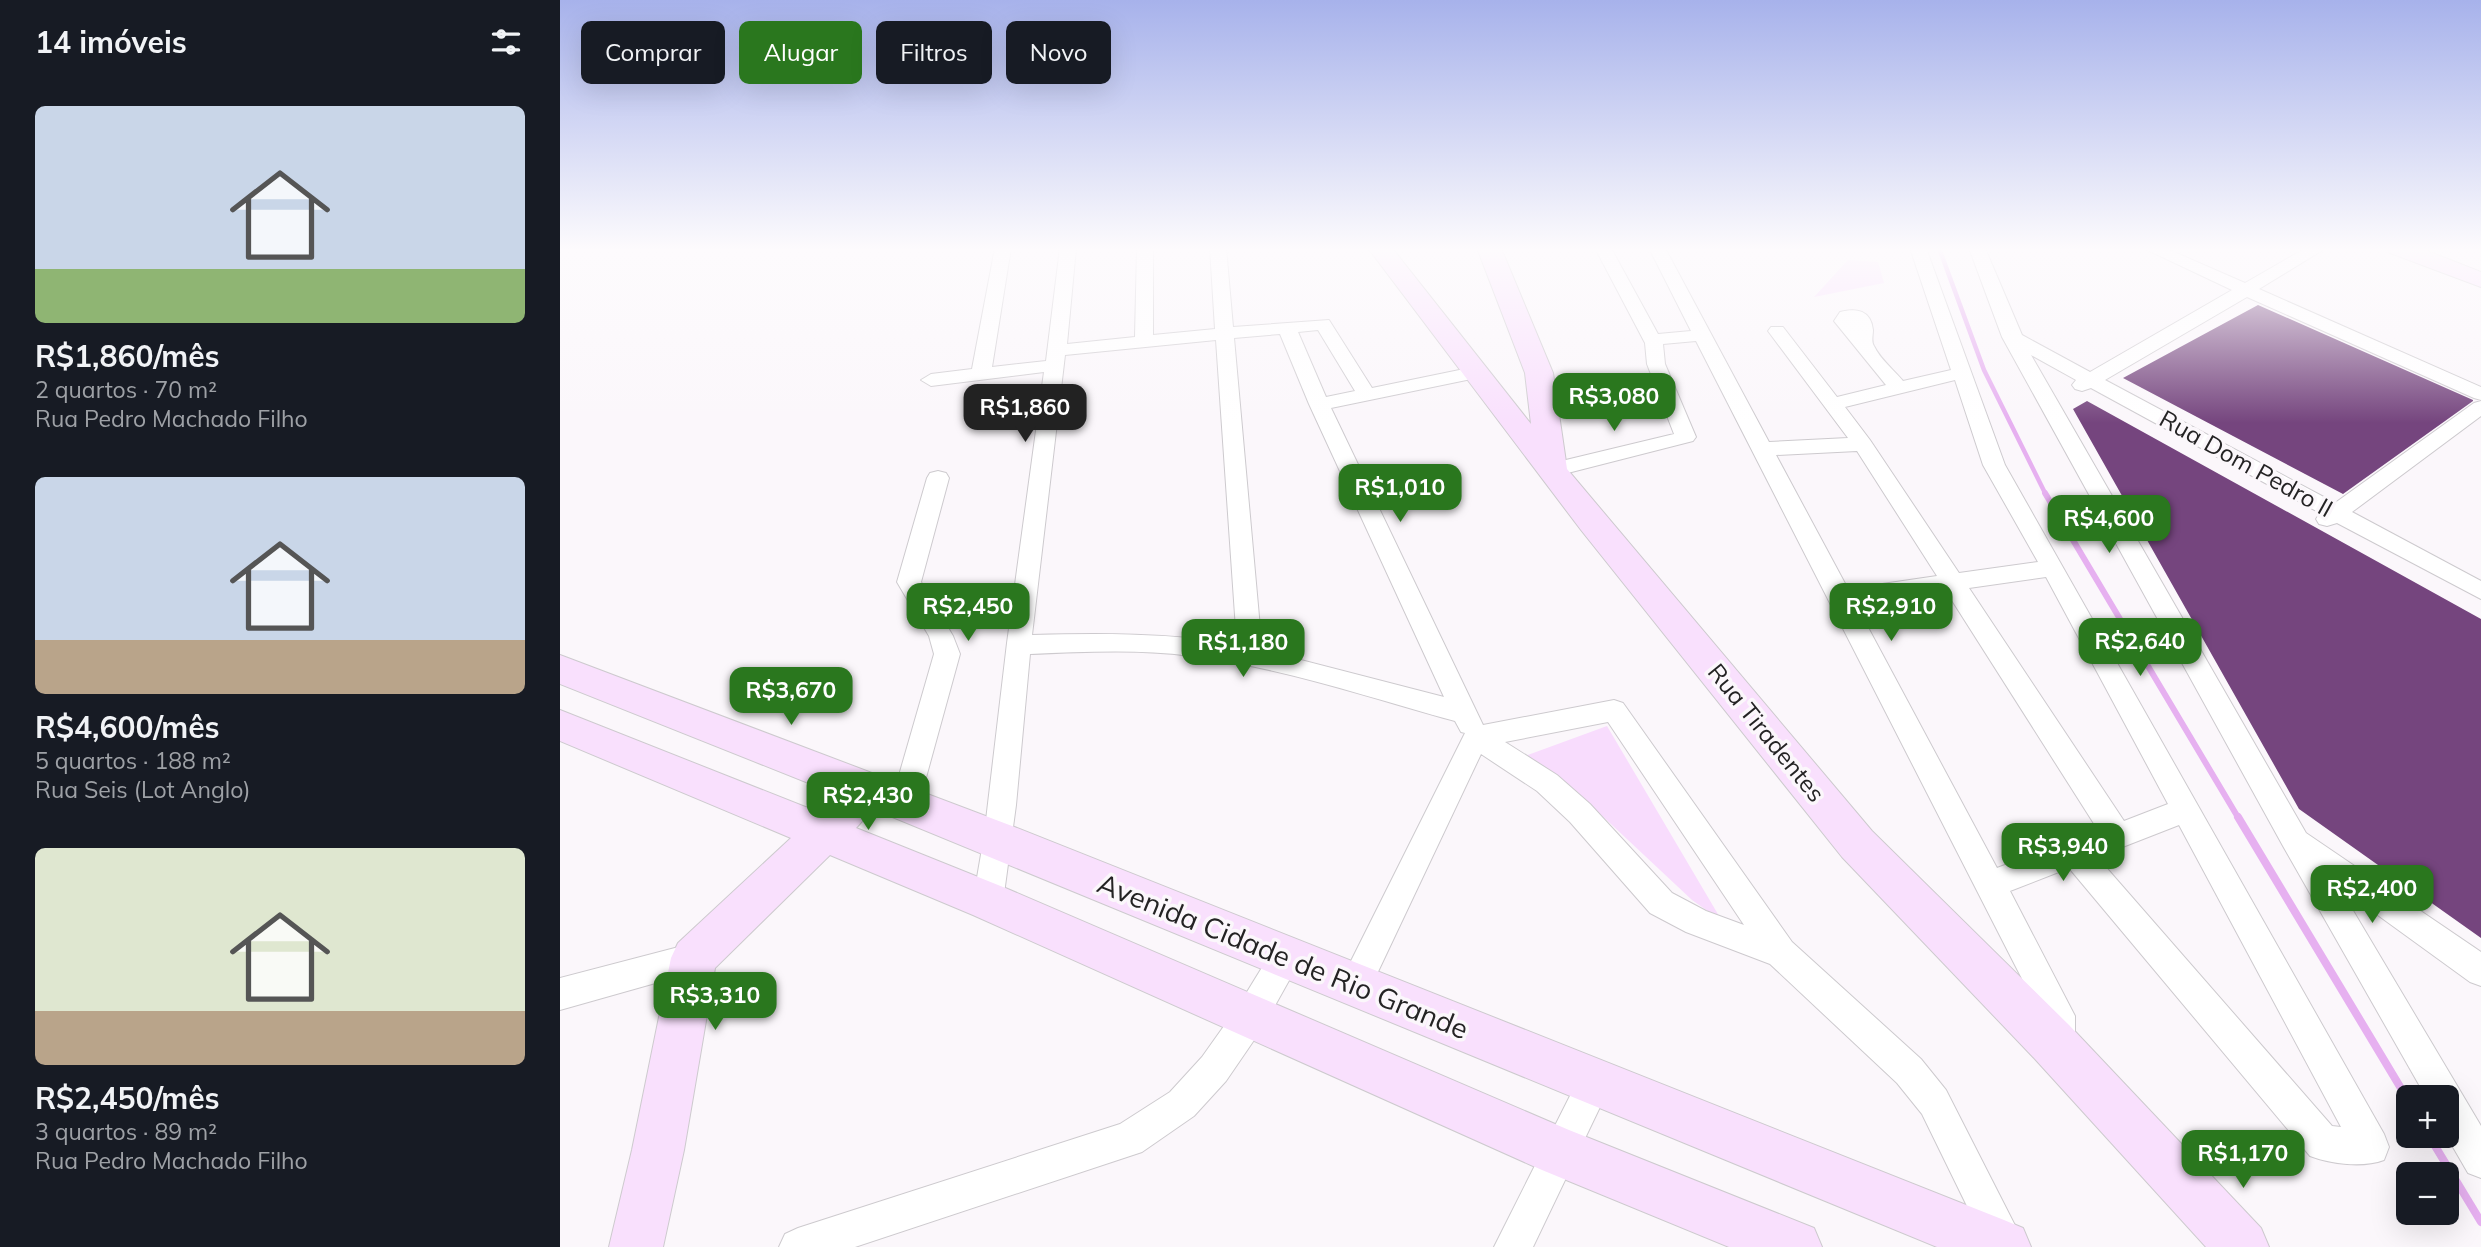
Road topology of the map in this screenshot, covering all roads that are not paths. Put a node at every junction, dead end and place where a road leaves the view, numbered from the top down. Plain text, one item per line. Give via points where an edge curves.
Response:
1 (993, 306) edge
2 (1062, 306) edge
3 (1144, 306) edge
4 (1223, 306) edge
5 (1424, 306) edge
6 (1512, 306) edge
7 (1634, 306) edge
8 (1687, 306) edge
9 (1938, 306) edge
10 (2000, 306) edge
11 (2221, 306) edge
12 (2282, 306) edge
13 (1287, 328) junction
14 (1777, 331) dead end
15 (1226, 334) junction
16 (1702, 335) junction
17 (1652, 340) junction
18 (1144, 343) junction
19 (2015, 344) junction
20 (1863, 345) dead end
21 (1057, 358) junction
22 (1475, 373) junction
23 (1961, 373) junction
24 (981, 374) junction
25 (931, 380) dead end
26 (2087, 383) junction
27 (1898, 387) junction
28 (2481, 394) edge
29 (1367, 395) junction
30 (1319, 404) junction
31 (1831, 404) junction
32 (2481, 407) edge
33 (1863, 443) junction
34 (1761, 449) junction
35 (1552, 470) junction
36 (938, 478) dead end
37 (2331, 516) junction
38 (2053, 568) junction
39 (1950, 581) junction
40 (2481, 591) edge
41 (1842, 598) junction
42 (2481, 603) edge
43 (1019, 645) junction
44 (1250, 656) junction
45 (565, 677) edge
46 (560, 725) edge
47 (1470, 725) junction
48 (866, 788) junction
49 (905, 803) junction
50 (2186, 810) junction
51 (825, 833) junction
52 (2118, 835) junction
53 (2293, 837) junction
54 (999, 841) junction
55 (2074, 852) junction
56 (1990, 884) junction
57 (988, 901) junction
58 (1781, 953) junction
59 (694, 958) junction
60 (1285, 959) junction
61 (2481, 971) edge
62 (1356, 984) junction
63 (560, 994) edge
64 (1251, 1016) junction
65 (2052, 1042) junction
66 (1594, 1084) junction
67 (2438, 1085) edge
68 (2459, 1122) edge
69 (1560, 1152) junction
70 (2481, 1160) edge
71 (2186, 1187) junction
72 (636, 1247) edge
73 (798, 1247) edge
74 (1513, 1247) edge
75 (1795, 1247) edge
76 (2005, 1247) edge
77 (2242, 1247) edge
78 (2248, 1247) edge

1 - 24 street
2 - 21 street
3 - 18 street
4 - 15 street
5 - 22 street, Rua Tiradentes
6 - 35 street via 1539,373
7 - 17 street
8 - 16 street
9 - 23 street
10 - 19 street
11 - 26 street
12 - 28 street
13 - 15 street
13 - 29 street via 1323,324
13 - 30 street
14 - 31 street
15 - 18 street
15 - 44 street
16 - 17 street
16 - 34 street
17 - 35 street via 1656,364 1686,437
18 - 21 street
19 - 26 street, Rua Dom Pedro II
19 - 53 street
20 - 27 street
21 - 24 street
21 - 43 street
22 - 29 street
22 - 35 street, Rua Tiradentes
23 - 27 street
23 - 38 street via 1994,465
24 - 25 street
26 - 37 street, Rua Dom Pedro II
27 - 31 street
29 - 30 street
30 - 47 street
31 - 33 street
32 - 37 street
33 - 34 street
33 - 39 street
34 - 41 street
35 - 65 street, Rua Tiradentes via 1857,844
36 - 49 street via 909,582 947,654
37 - 40 street, Rua Dom Pedro II
37 - 42 street, Rua Dom Pedro II
38 - 39 street
38 - 50 street
39 - 41 street
39 - 52 street
41 - 56 street
43 - 44 street via 1124,642
43 - 54 street
44 - 47 street
45 - 48 street, Avenida Cidade de Rio Grande
46 - 51 street
47 - 58 street via 1580,813 1661,903 1697,922
47 - 58 street via 1614,710
47 - 62 street
48 - 49 street, Avenida Cidade de Rio Grande
48 - 51 street
49 - 54 street, Avenida Cidade de Rio Grande
50 - 52 street
50 - 55 street via 2371,1147 2323,1143
51 - 57 street
51 - 59 street
52 - 55 street
53 - 61 street
53 - 67 street
54 - 57 street
54 - 60 street, Avenida Cidade de Rio Grande
55 - 56 street
56 - 65 street via 2059,1016
57 - 64 street
58 - 76 street via 1909,1072 1934,1102
59 - 63 street
59 - 72 street
60 - 62 street, Avenida Cidade de Rio Grande
60 - 64 street
62 - 66 street, Avenida Cidade de Rio Grande
64 - 69 street
64 - 73 street via 1214,1069 1182,1104 1129,1139
65 - 71 street, Rua Tiradentes
66 - 69 street
66 - 76 street, Avenida Cidade de Rio Grande
68 - 70 street
69 - 74 street
69 - 75 street
71 - 77 street, Rua Tiradentes
71 - 78 street, Rua Tiradentes

